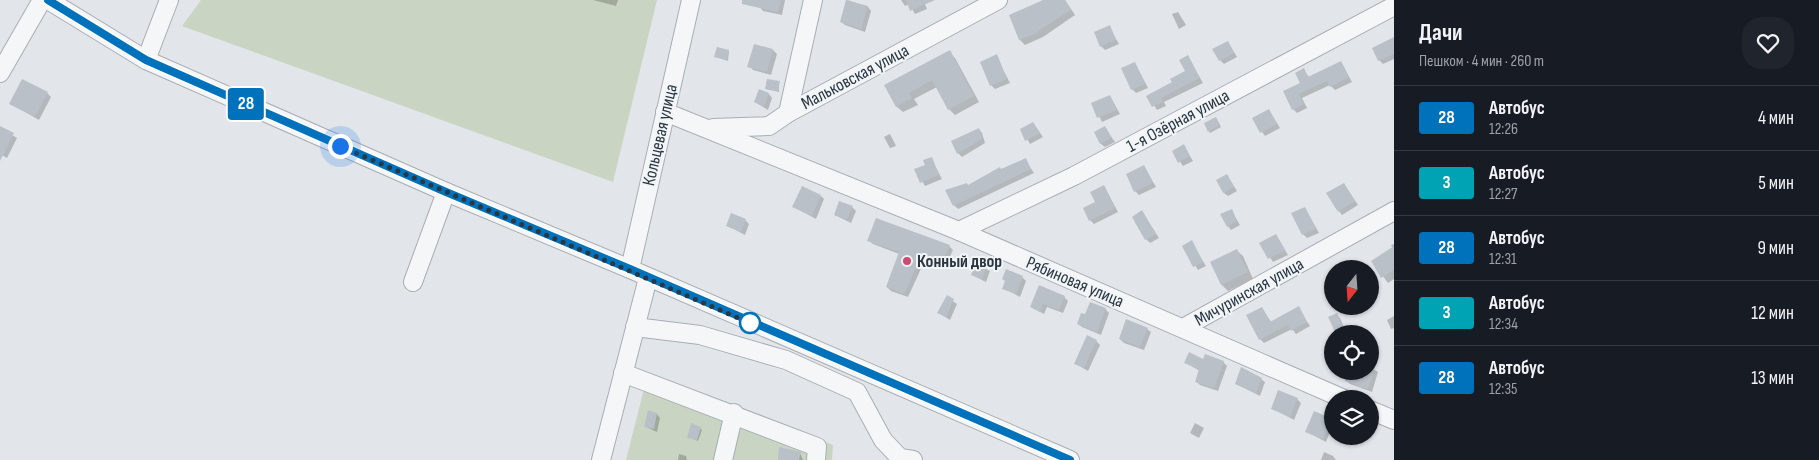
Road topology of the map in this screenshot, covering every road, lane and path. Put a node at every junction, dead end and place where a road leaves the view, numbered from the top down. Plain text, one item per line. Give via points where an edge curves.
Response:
1 (42, 0) edge
2 (48, 0) edge
3 (169, 0) edge
4 (691, 0) edge
5 (813, 0) edge
6 (998, 0) edge
7 (1394, 6) edge
8 (146, 60) junction
9 (0, 73) edge
10 (666, 112) junction
11 (788, 113) junction
12 (705, 128) junction
13 (446, 192) junction
14 (1394, 211) edge
15 (959, 231) junction
16 (630, 269) junction
17 (648, 278) junction
18 (413, 282) dead end
19 (635, 327) junction
20 (1183, 328) junction
21 (624, 373) junction
22 (1324, 390) edge
23 (734, 413) junction
24 (1379, 414) edge
25 (1394, 420) edge
26 (904, 459) edge
27 (601, 460) edge
28 (723, 460) edge
29 (816, 460) edge
30 (1070, 460) edge

1 - 9 street
2 - 8 street
3 - 8 street
4 - 10 street, Кольцевая улица
5 - 11 street
6 - 11 street, Мальковская улица
7 - 15 street, 1-я Озёрная улица via 1083,171
8 - 13 street
10 - 12 street, Рябиновая улица
10 - 16 street, Кольцевая улица
11 - 12 street, Мальковская улица via 769,126
12 - 15 street, Рябиновая улица
13 - 16 street
13 - 18 street
14 - 20 street, Мичуринская улица
15 - 20 street, Рябиновая улица
16 - 17 street
17 - 19 street
17 - 30 street
19 - 21 street
19 - 26 street via 710,338 786,360 857,392 883,440
20 - 22 street, Рябиновая улица
21 - 23 street
21 - 27 street
23 - 28 street
23 - 29 street via 817,447
24 - 25 street

